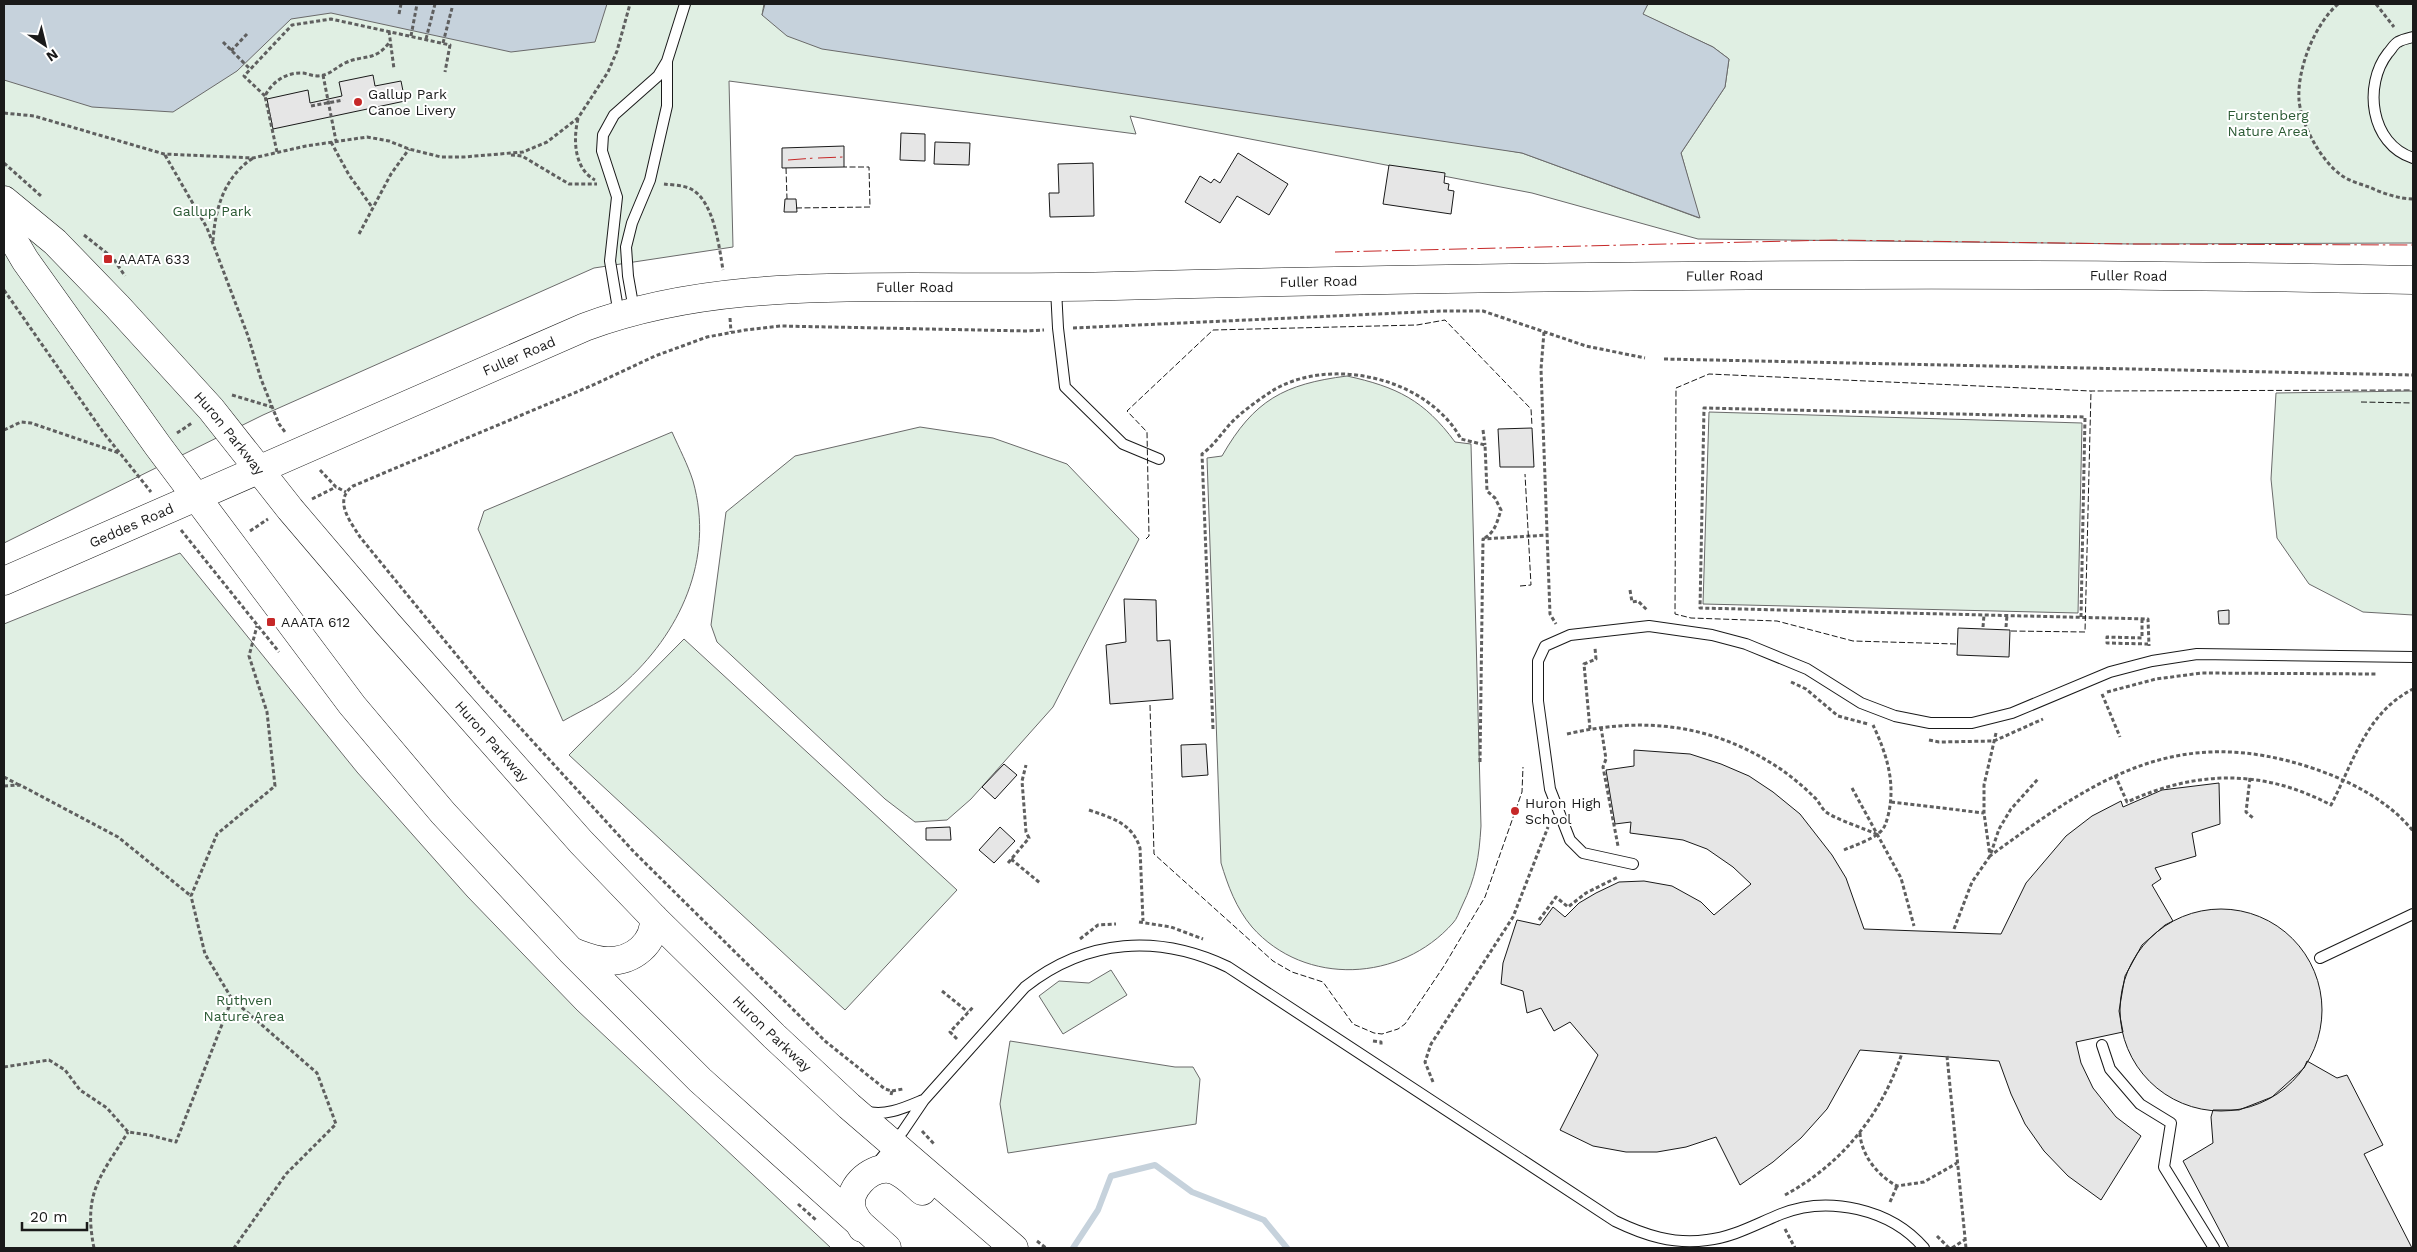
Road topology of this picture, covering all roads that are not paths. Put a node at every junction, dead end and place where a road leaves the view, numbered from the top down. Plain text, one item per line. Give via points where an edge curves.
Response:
1 (685, 4) edge
2 (2413, 37) edge
3 (667, 61) junction
4 (2413, 158) edge
5 (4, 200) edge
6 (4, 224) edge
7 (2413, 280) edge
8 (1056, 288) junction
9 (627, 313) junction
10 (1159, 459) dead end
11 (258, 468) junction
12 (196, 496) junction
13 (4, 581) edge
14 (2413, 657) edge
15 (1633, 864) dead end
16 (2413, 914) edge
17 (654, 918) junction
18 (572, 951) junction
19 (2320, 958) dead end
20 (2102, 1045) dead end
21 (924, 1100) junction
22 (849, 1106) junction
23 (892, 1144) junction
24 (870, 1173) junction
25 (862, 1228) junction
26 (887, 1248) edge
27 (1014, 1248) edge
28 (1924, 1248) edge
29 (2214, 1248) edge

1 - 3 lane
2 - 4 lane via 2397,42 2379,65 2372,93 2377,122 2394,146
3 - 9 lane via 664,120 650,180 626,247
3 - 9 lane via 658,76 614,115 603,135 602,151 616,197 610,261
5 - 11 main road, Huron Parkway via 55,242 117,306 211,409
6 - 12 main road via 30,268
7 - 8 main road, Fuller Road via 2076,274 1624,276
8 - 9 main road, Fuller Road via 826,287 726,294
8 - 10 lane via 1065,387 1123,444
9 - 11 main road, Fuller Road via 585,327
11 - 12 main road, Geddes Road
11 - 17 main road, Huron Parkway via 420,661 581,842
12 - 13 main road, Geddes Road
12 - 18 main road via 381,741 443,813
14 - 15 lane via 2197,654 2110,672 2012,713 1972,723 1930,723 1895,716 1861,703 1807,669 1712,635 1661,626 1570,635 1545,646 1538,661 1538,701 1550,789 1570,840 1582,853
16 - 19 lane
17 - 18 main road via 650,941 624,959 594,959
17 - 22 main road, Huron Parkway
18 - 25 main road via 700,1080
20 - 29 lane via 2110,1069 2140,1104 2171,1124 2164,1167
21 - 22 lane via 886,1112 868,1112
21 - 23 lane
21 - 28 lane via 1025,986 1041,974 1102,949 1130,945 1163,946 1209,958 1228,967 1608,1217 1636,1231 1684,1242 1707,1240 1748,1229 1799,1208 1824,1206 1856,1209 1882,1217 1902,1228
22 - 23 main road, Huron Parkway
23 - 24 lane
23 - 27 main road, Huron Parkway
24 - 25 main road via 852,1198 852,1210
24 - 27 main road via 891,1169 906,1177 981,1240
25 - 26 main road

